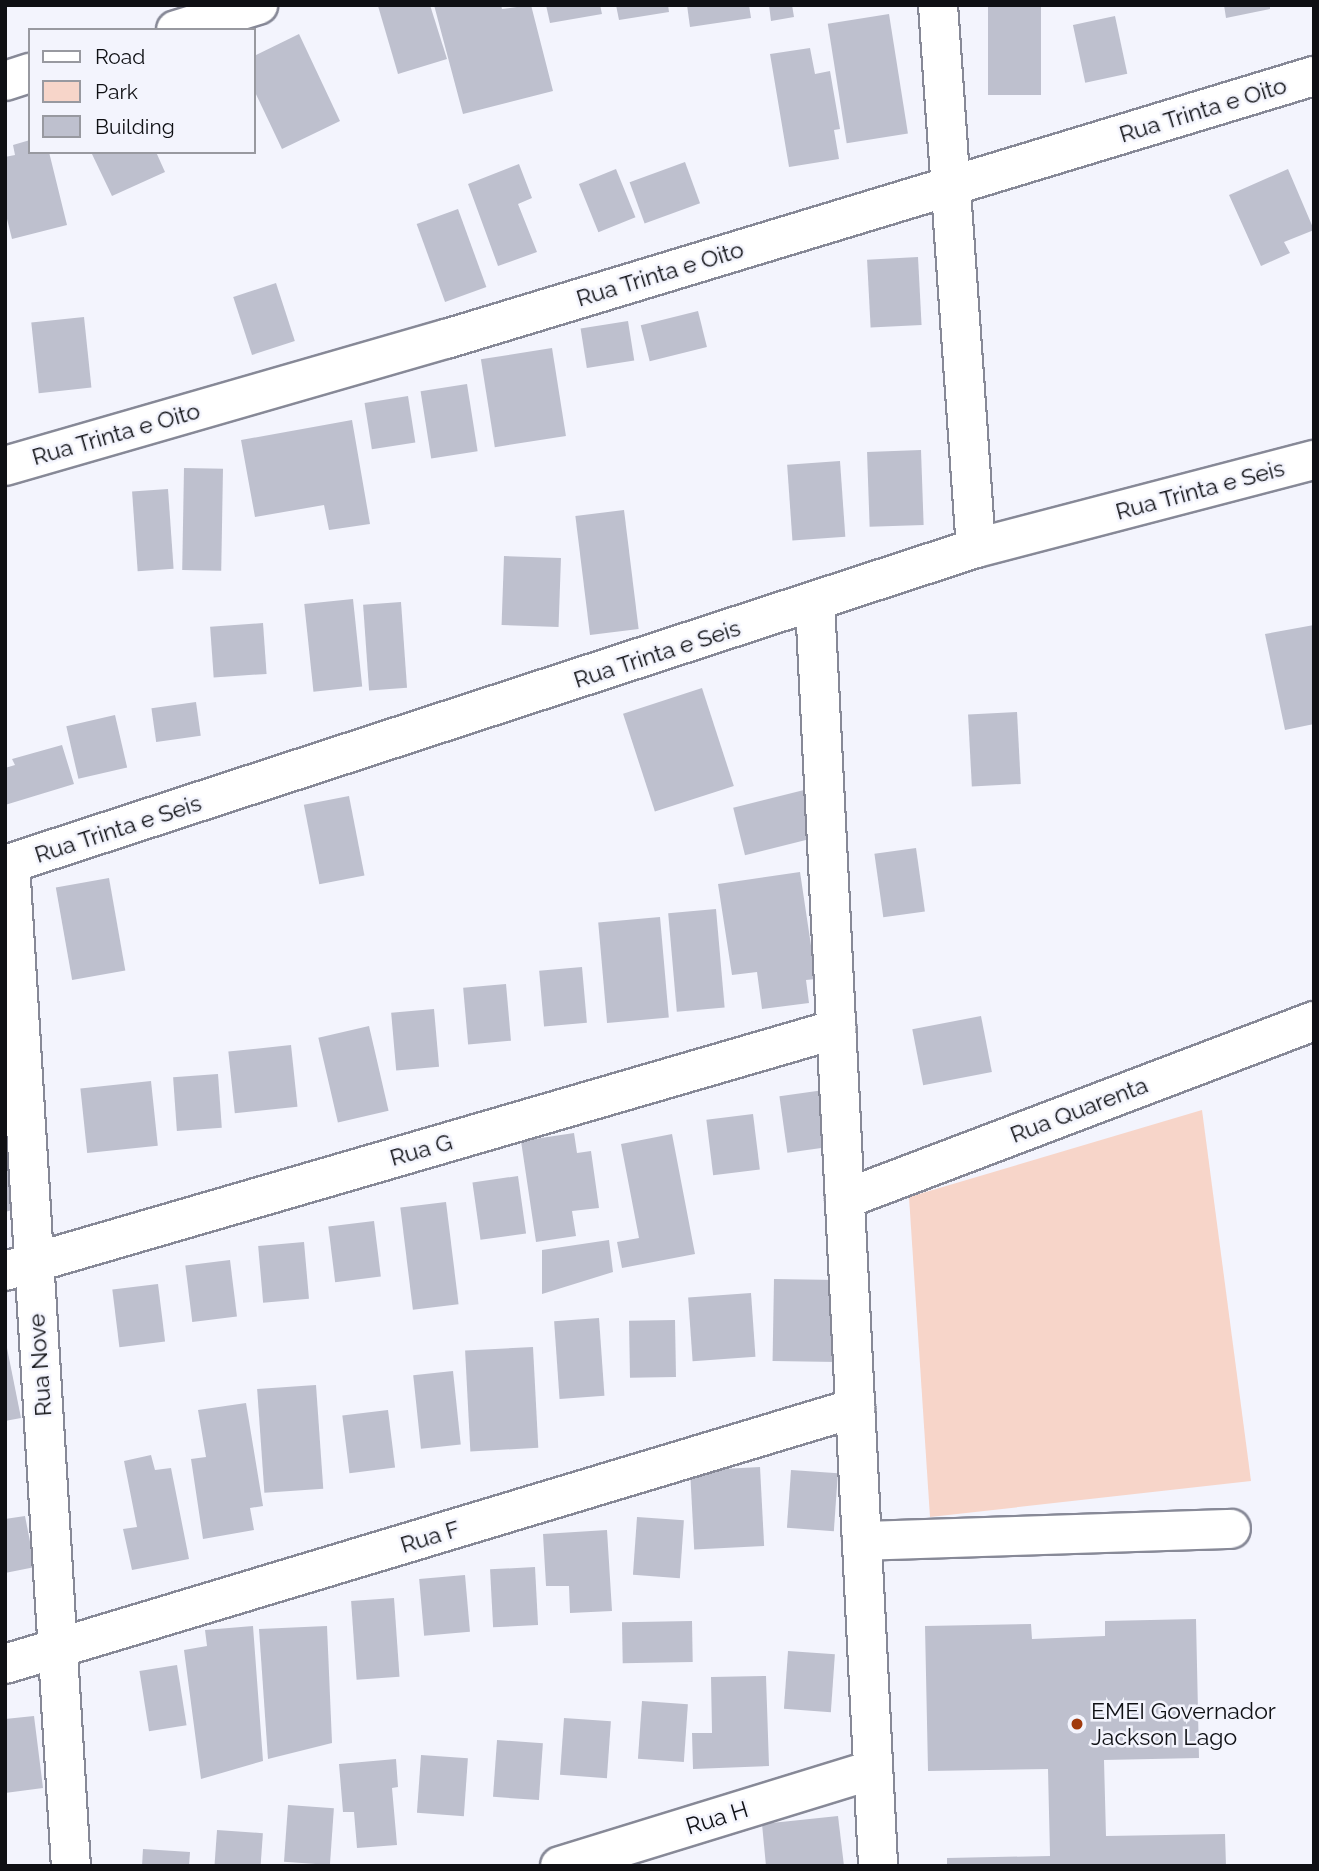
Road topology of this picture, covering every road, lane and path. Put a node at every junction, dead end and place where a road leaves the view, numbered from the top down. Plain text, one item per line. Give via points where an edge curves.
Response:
1 (258, 5) edge
2 (938, 5) edge
3 (183, 28) edge
4 (28, 74) edge
5 (1314, 76) edge
6 (5, 80) edge
7 (954, 185) junction
8 (1314, 460) edge
9 (5, 466) edge
10 (976, 548) junction
11 (815, 603) junction
12 (7, 864) edge
13 (1314, 1021) edge
14 (837, 1029) junction
15 (845, 1199) junction
16 (19, 1267) edge
17 (855, 1408) junction
18 (1231, 1529) dead end
19 (862, 1541) junction
20 (58, 1651) junction
21 (5, 1664) edge
22 (873, 1770) junction
23 (71, 1866) edge
24 (560, 1866) edge
25 (878, 1866) edge

1 - 3 street
2 - 7 street
4 - 6 street
5 - 7 street, Rua Trinta e Oito
7 - 9 street, Rua Trinta e Oito
7 - 10 street
8 - 10 street, Rua Trinta e Seis
10 - 11 street, Rua Trinta e Seis
11 - 12 street, Rua Trinta e Seis
11 - 14 street
12 - 16 street, Rua Nove
13 - 15 street, Rua Quarenta
14 - 15 street
14 - 16 street, Rua G
15 - 17 street
16 - 20 street, Rua Nove
17 - 19 street
17 - 20 street, Rua F
18 - 19 street
19 - 22 street
20 - 21 street, Rua F
20 - 23 street, Rua Nove
22 - 24 street, Rua H
22 - 25 street

